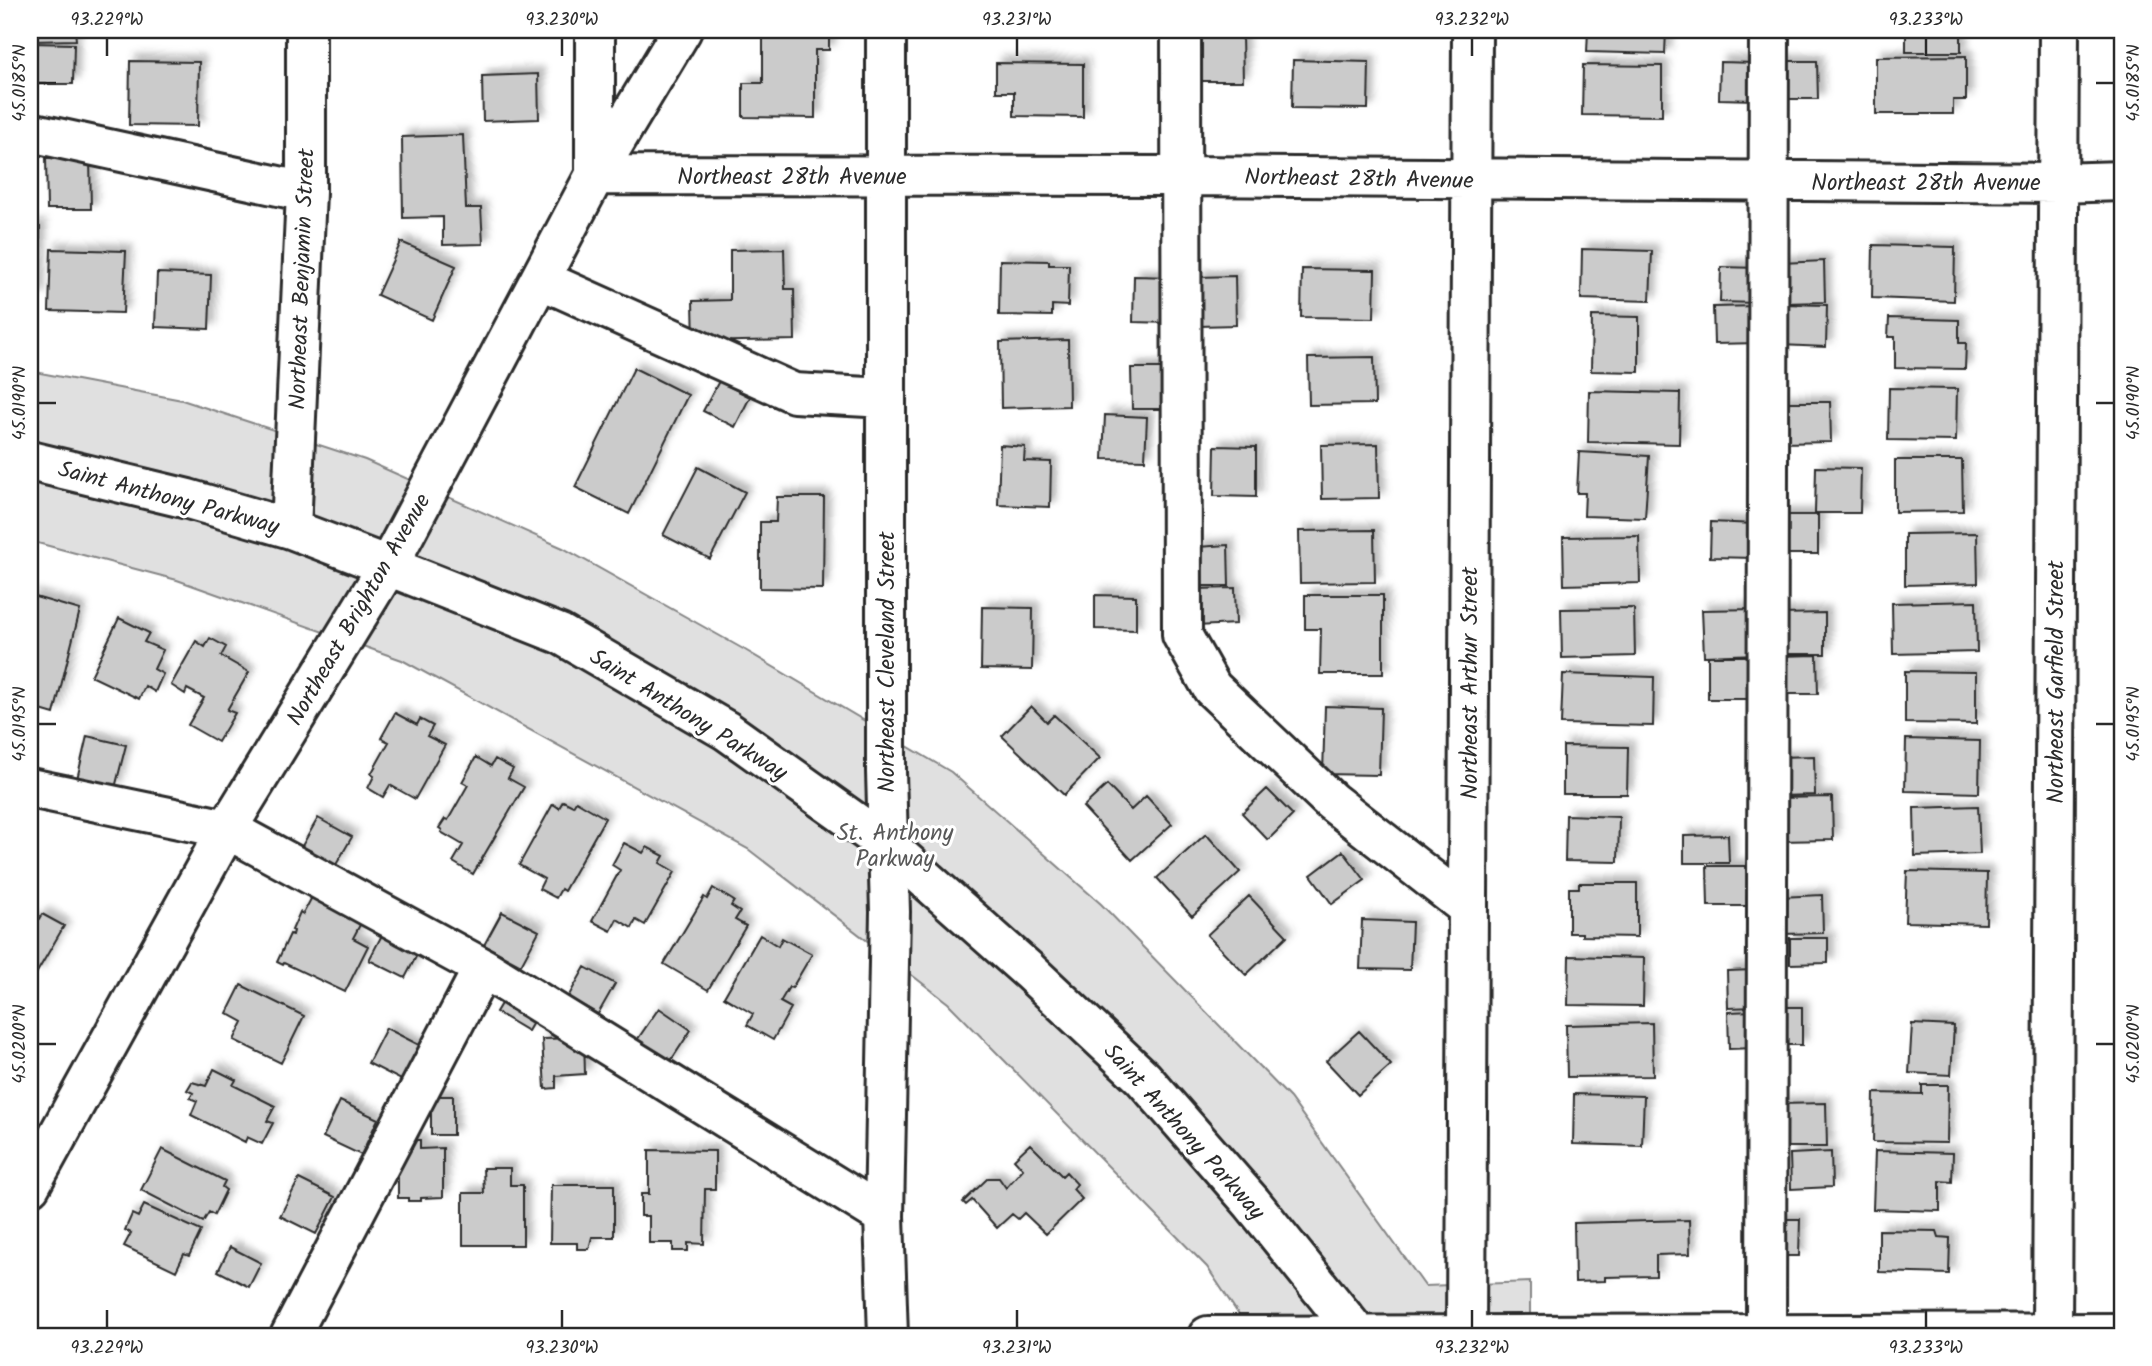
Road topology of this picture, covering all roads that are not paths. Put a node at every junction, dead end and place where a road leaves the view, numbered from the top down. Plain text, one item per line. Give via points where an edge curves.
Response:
1 (306, 30) edge
2 (595, 30) edge
3 (682, 30) edge
4 (886, 30) edge
5 (1181, 30) edge
6 (1472, 30) edge
7 (1769, 30) edge
8 (2059, 30) edge
9 (30, 132) edge
10 (595, 176) junction
11 (886, 176) junction
12 (1180, 176) junction
13 (1471, 180) junction
14 (1768, 181) junction
15 (2122, 181) edge
16 (2058, 183) junction
17 (306, 192) junction
18 (540, 279) junction
19 (886, 398) junction
20 (30, 461) edge
21 (291, 529) junction
22 (388, 566) junction
23 (30, 789) edge
24 (227, 829) junction
25 (887, 845) junction
26 (1468, 908) junction
27 (484, 968) junction
28 (30, 1186) edge
29 (884, 1216) junction
30 (2052, 1333) junction
31 (2122, 1333) edge
32 (1466, 1335) edge
33 (290, 1336) edge
34 (888, 1336) edge
35 (1208, 1336) edge
36 (1359, 1336) edge
37 (1766, 1336) edge

1 - 17 street, Northeast Benjamin Street
2 - 10 street
3 - 10 street, Northeast Brighton Avenue
4 - 11 street, Northeast Cleveland Street
5 - 12 street
6 - 13 street, Northeast Arthur Street
7 - 14 street
8 - 16 street, Northeast Garfield Street
9 - 17 street
10 - 11 street, Northeast 28th Avenue
10 - 18 street, Northeast Brighton Avenue
11 - 12 street, Northeast 28th Avenue
11 - 19 street, Northeast Cleveland Street
12 - 13 street, Northeast 28th Avenue
12 - 26 street via 1182,635 1212,688 1331,801
13 - 14 street, Northeast 28th Avenue
13 - 26 street, Northeast Arthur Street
14 - 16 street, Northeast 28th Avenue
14 - 37 street
15 - 16 street, Northeast 28th Avenue
16 - 30 street, Northeast Garfield Street
17 - 21 street, Northeast Benjamin Street
18 - 19 street via 794,393
18 - 22 street, Northeast Brighton Avenue
19 - 25 street, Northeast Cleveland Street
20 - 21 street, Saint Anthony Parkway
21 - 22 street, Saint Anthony Parkway
22 - 24 street, Northeast Brighton Avenue
22 - 25 street, Saint Anthony Parkway via 560,634 727,731
23 - 24 street
24 - 27 street
24 - 28 street, Northeast Brighton Avenue
25 - 29 street, Northeast Cleveland Street via 890,912
25 - 36 street, Saint Anthony Parkway via 1143,1078
26 - 32 street, Northeast Arthur Street
27 - 29 street
27 - 33 street
29 - 34 street, Northeast Cleveland Street
30 - 31 street
30 - 37 street
32 - 36 street
32 - 37 street
35 - 36 street

